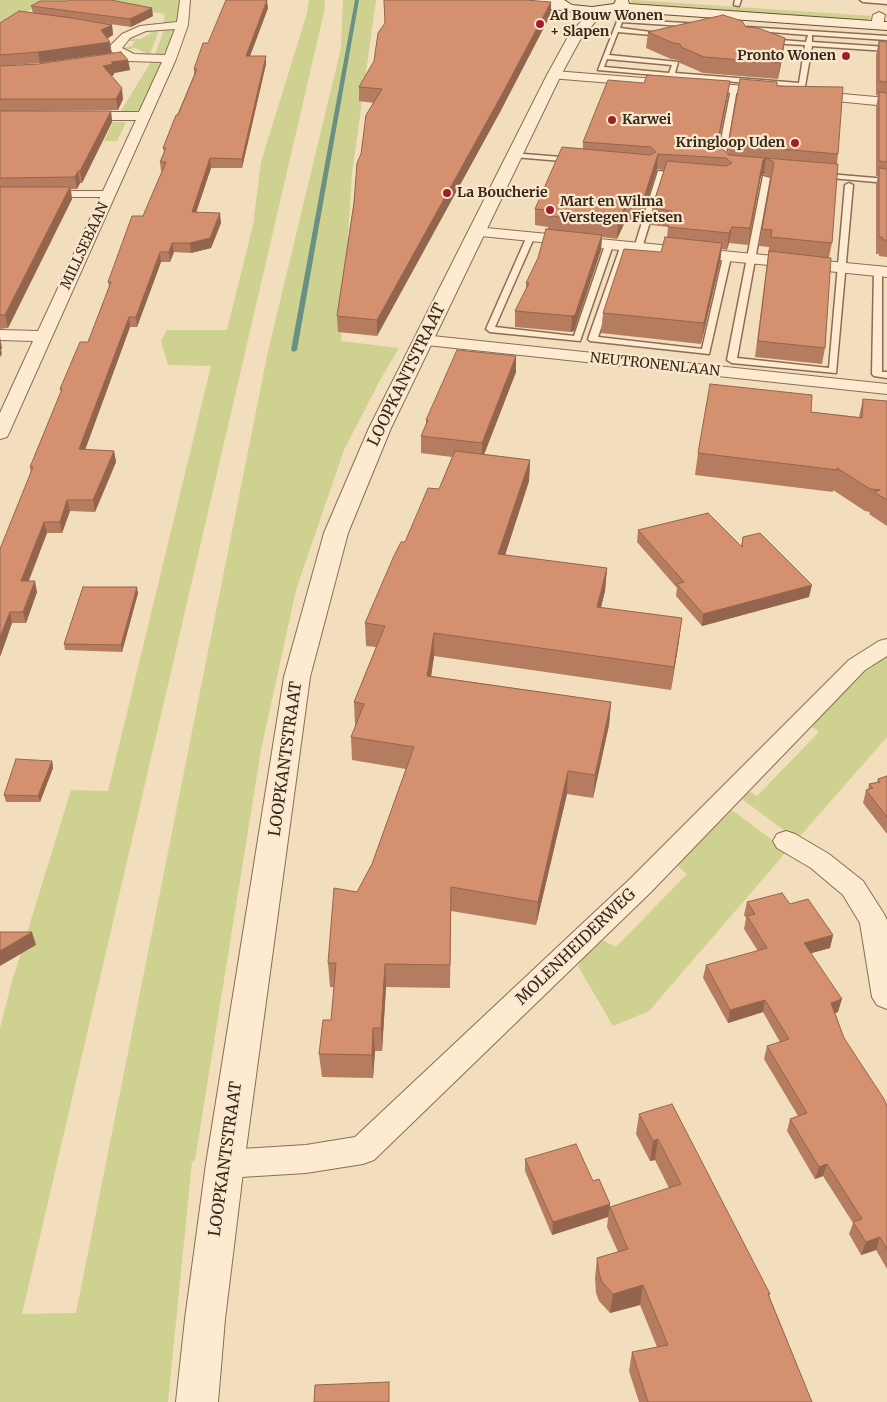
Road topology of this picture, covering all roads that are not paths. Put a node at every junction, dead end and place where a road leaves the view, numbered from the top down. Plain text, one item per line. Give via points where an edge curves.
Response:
1 (185, 0) edge
2 (487, 0) edge
3 (654, 0) edge
4 (863, 0) edge
5 (879, 1) edge
6 (887, 2) edge
7 (738, 3) edge
8 (620, 4) edge
9 (566, 5) edge
10 (598, 11) junction
11 (882, 20) edge
12 (682, 24) junction
13 (182, 25) junction
14 (710, 26) edge
15 (737, 28) edge
16 (113, 29) edge
17 (616, 30) junction
18 (132, 33) junction
19 (679, 33) edge
20 (811, 33) junction
21 (671, 34) edge
22 (574, 38) junction
23 (887, 38) edge
24 (763, 40) edge
25 (809, 44) junction
26 (887, 49) edge
27 (126, 56) junction
28 (605, 57) junction
29 (107, 58) edge
30 (170, 59) junction
31 (554, 75) junction
32 (670, 79) junction
33 (734, 89) junction
34 (801, 90) junction
35 (887, 102) edge
36 (67, 116) edge
37 (145, 116) junction
38 (514, 156) junction
39 (582, 161) edge
40 (731, 166) edge
41 (760, 169) edge
42 (809, 174) edge
43 (688, 175) edge
44 (887, 181) edge
45 (849, 185) dead end
46 (0, 194) edge
47 (110, 194) junction
48 (476, 232) junction
49 (530, 238) junction
50 (624, 247) junction
51 (727, 257) junction
52 (751, 259) junction
53 (842, 268) junction
54 (882, 272) edge
55 (0, 335) edge
56 (44, 336) junction
57 (423, 340) junction
58 (887, 375) edge
59 (887, 389) edge
60 (0, 433) edge
61 (887, 646) edge
62 (786, 841) dead end
63 (887, 997) edge
64 (225, 1164) junction
65 (197, 1402) edge

1 - 13 street, MILLSEBAAN
2 - 9 street
3 - 7 street
4 - 5 lane
5 - 6 lane
5 - 11 lane
7 - 11 street
8 - 10 street
8 - 11 street
9 - 10 street
9 - 22 street, LOOPKANTSTRAAT
10 - 22 street, LOOPKANTSTRAAT
12 - 14 lane
12 - 17 lane via 620,20
12 - 19 lane
13 - 18 street via 151,26
13 - 30 street, MILLSEBAAN
15 - 20 lane
16 - 18 street
17 - 21 lane
17 - 28 lane
18 - 27 street via 116,46
20 - 23 lane
20 - 25 lane
22 - 31 street, LOOPKANTSTRAAT
24 - 25 lane
25 - 26 lane
25 - 34 lane
27 - 29 street
27 - 30 street
28 - 32 lane via 600,69
28 - 32 lane via 676,63
30 - 37 street, MILLSEBAAN
31 - 32 street
31 - 38 street, LOOPKANTSTRAAT
32 - 33 street
32 - 34 lane
33 - 34 street
33 - 40 lane via 721,160
34 - 35 street
36 - 37 street
37 - 47 street, MILLSEBAAN
38 - 39 lane
38 - 48 street, LOOPKANTSTRAAT
41 - 52 lane via 768,174
42 - 44 lane
43 - 50 lane via 660,173
45 - 53 lane
46 - 47 street
47 - 56 street, MILLSEBAAN
48 - 49 street
48 - 57 street, LOOPKANTSTRAAT
49 - 50 street
49 - 50 lane via 490,330 577,339
50 - 51 street
50 - 51 lane via 593,339 706,352
51 - 52 street
52 - 53 street
52 - 53 lane via 732,360 833,371
53 - 54 street
54 - 58 lane via 877,374
55 - 56 street
56 - 60 street, MILLSEBAAN
57 - 59 street, NEUTRONENLAAN
57 - 64 street, LOOPKANTSTRAAT via 380,428 336,532 297,677
61 - 64 street, MOLENHEIDERWEG via 857,665 641,885 362,1150 306,1159
62 - 63 street via 820,861 853,888 874,922
64 - 65 street, LOOPKANTSTRAAT

